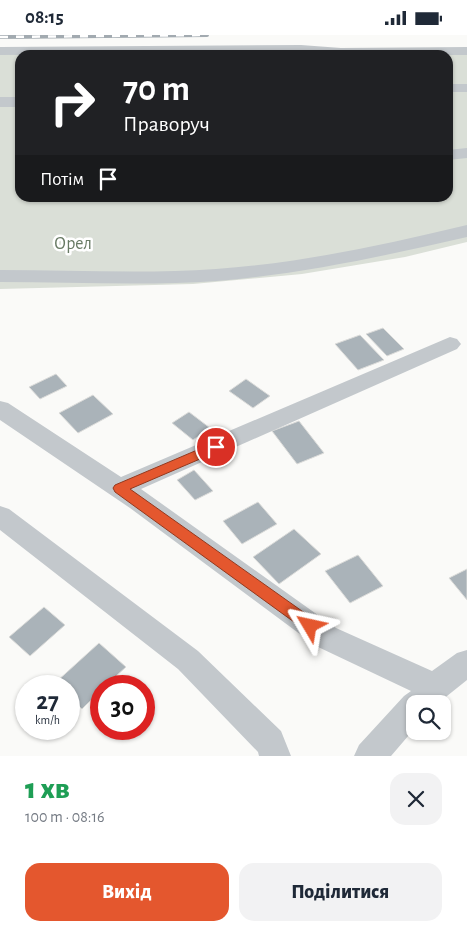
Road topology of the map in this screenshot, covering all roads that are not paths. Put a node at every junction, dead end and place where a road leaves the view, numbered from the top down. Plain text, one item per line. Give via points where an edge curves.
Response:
1 (0, 51) edge
2 (15, 51) edge
3 (453, 51) edge
4 (467, 51) edge
5 (453, 88) edge
6 (467, 88) edge
7 (0, 102) edge
8 (15, 102) edge
9 (467, 153) edge
10 (453, 154) edge
11 (467, 231) edge
12 (0, 276) edge
13 (450, 344) dead end
14 (0, 409) edge
15 (119, 488) junction
16 (0, 515) edge
17 (467, 663) edge
18 (416, 695) edge
19 (427, 695) edge
20 (406, 717) edge
21 (275, 756) edge
22 (370, 756) edge

1 - 2 street
3 - 4 street
5 - 6 street
7 - 8 street
9 - 10 street
11 - 12 street via 359,257 246,273 150,277
13 - 15 street
14 - 15 street
15 - 18 street via 326,637
16 - 21 street via 188,659 270,742
17 - 19 street
20 - 22 street

